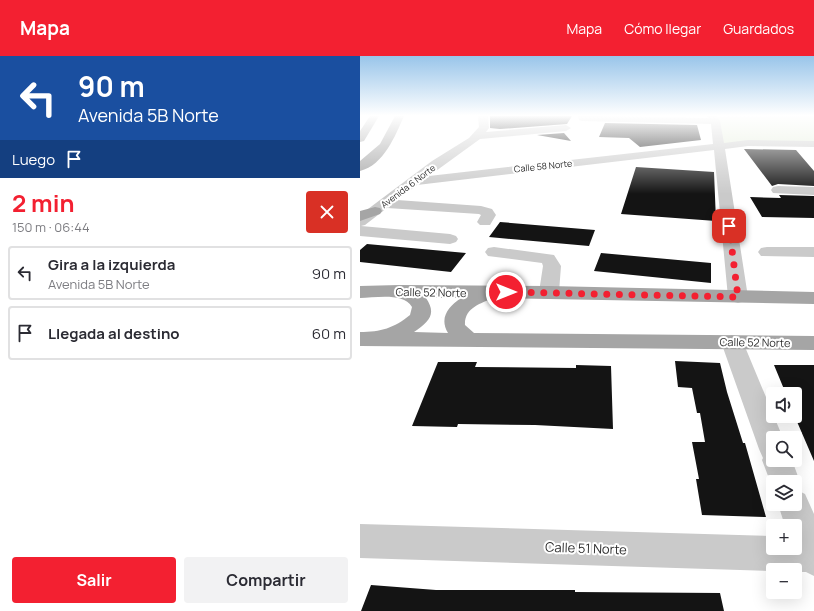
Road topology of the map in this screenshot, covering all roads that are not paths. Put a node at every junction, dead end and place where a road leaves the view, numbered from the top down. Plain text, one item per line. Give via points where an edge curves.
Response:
1 (387, 142) edge
2 (468, 142) edge
3 (718, 142) edge
4 (719, 146) junction
5 (812, 146) edge
6 (436, 164) junction
7 (360, 167) edge
8 (463, 175) junction
9 (415, 181) junction
10 (778, 190) dead end
11 (814, 191) edge
12 (380, 207) junction
13 (360, 216) edge
14 (360, 222) edge
15 (485, 222) dead end
16 (360, 231) edge
17 (450, 239) dead end
18 (494, 252) dead end
19 (766, 252) dead end
20 (814, 252) edge
21 (399, 291) junction
22 (360, 292) edge
23 (492, 292) junction
24 (549, 292) junction
25 (738, 297) junction
26 (814, 298) edge
27 (368, 339) edge
28 (468, 339) junction
29 (732, 342) junction
30 (814, 343) edge
31 (766, 431) edge
32 (797, 511) edge
33 (360, 541) edge
34 (813, 556) edge

1 - 7 main road via 376,155
2 - 6 street, Avenida 6 Norte
3 - 4 street
4 - 5 street, Calle 58 Norte via 764,142
4 - 8 street, Calle 58 Norte via 615,154
4 - 25 street
6 - 8 street, Calle 58 Norte
6 - 9 street, Avenida 6 Norte
8 - 9 street, Calle 58 Norte
9 - 12 street, Avenida 6 Norte
10 - 11 street
12 - 13 main road
12 - 14 street, Avenida 6 Norte
12 - 15 street via 481,210 489,215
16 - 17 street
18 - 24 street via 548,259 552,266
19 - 20 street
21 - 22 main road, Calle 52 Norte
21 - 23 main road, Calle 52 Norte
21 - 27 main road via 418,301 422,308 421,315 415,323 404,330
23 - 24 main road, Calle 52 Norte
23 - 28 main road via 466,302 455,315 455,329
24 - 25 main road, Calle 52 Norte
25 - 26 main road, Calle 52 Norte
27 - 28 main road, Calle 52 Norte
28 - 29 main road, Calle 52 Norte
29 - 30 main road, Calle 52 Norte
29 - 31 street
32 - 34 street
33 - 34 street, Calle 51 Norte

